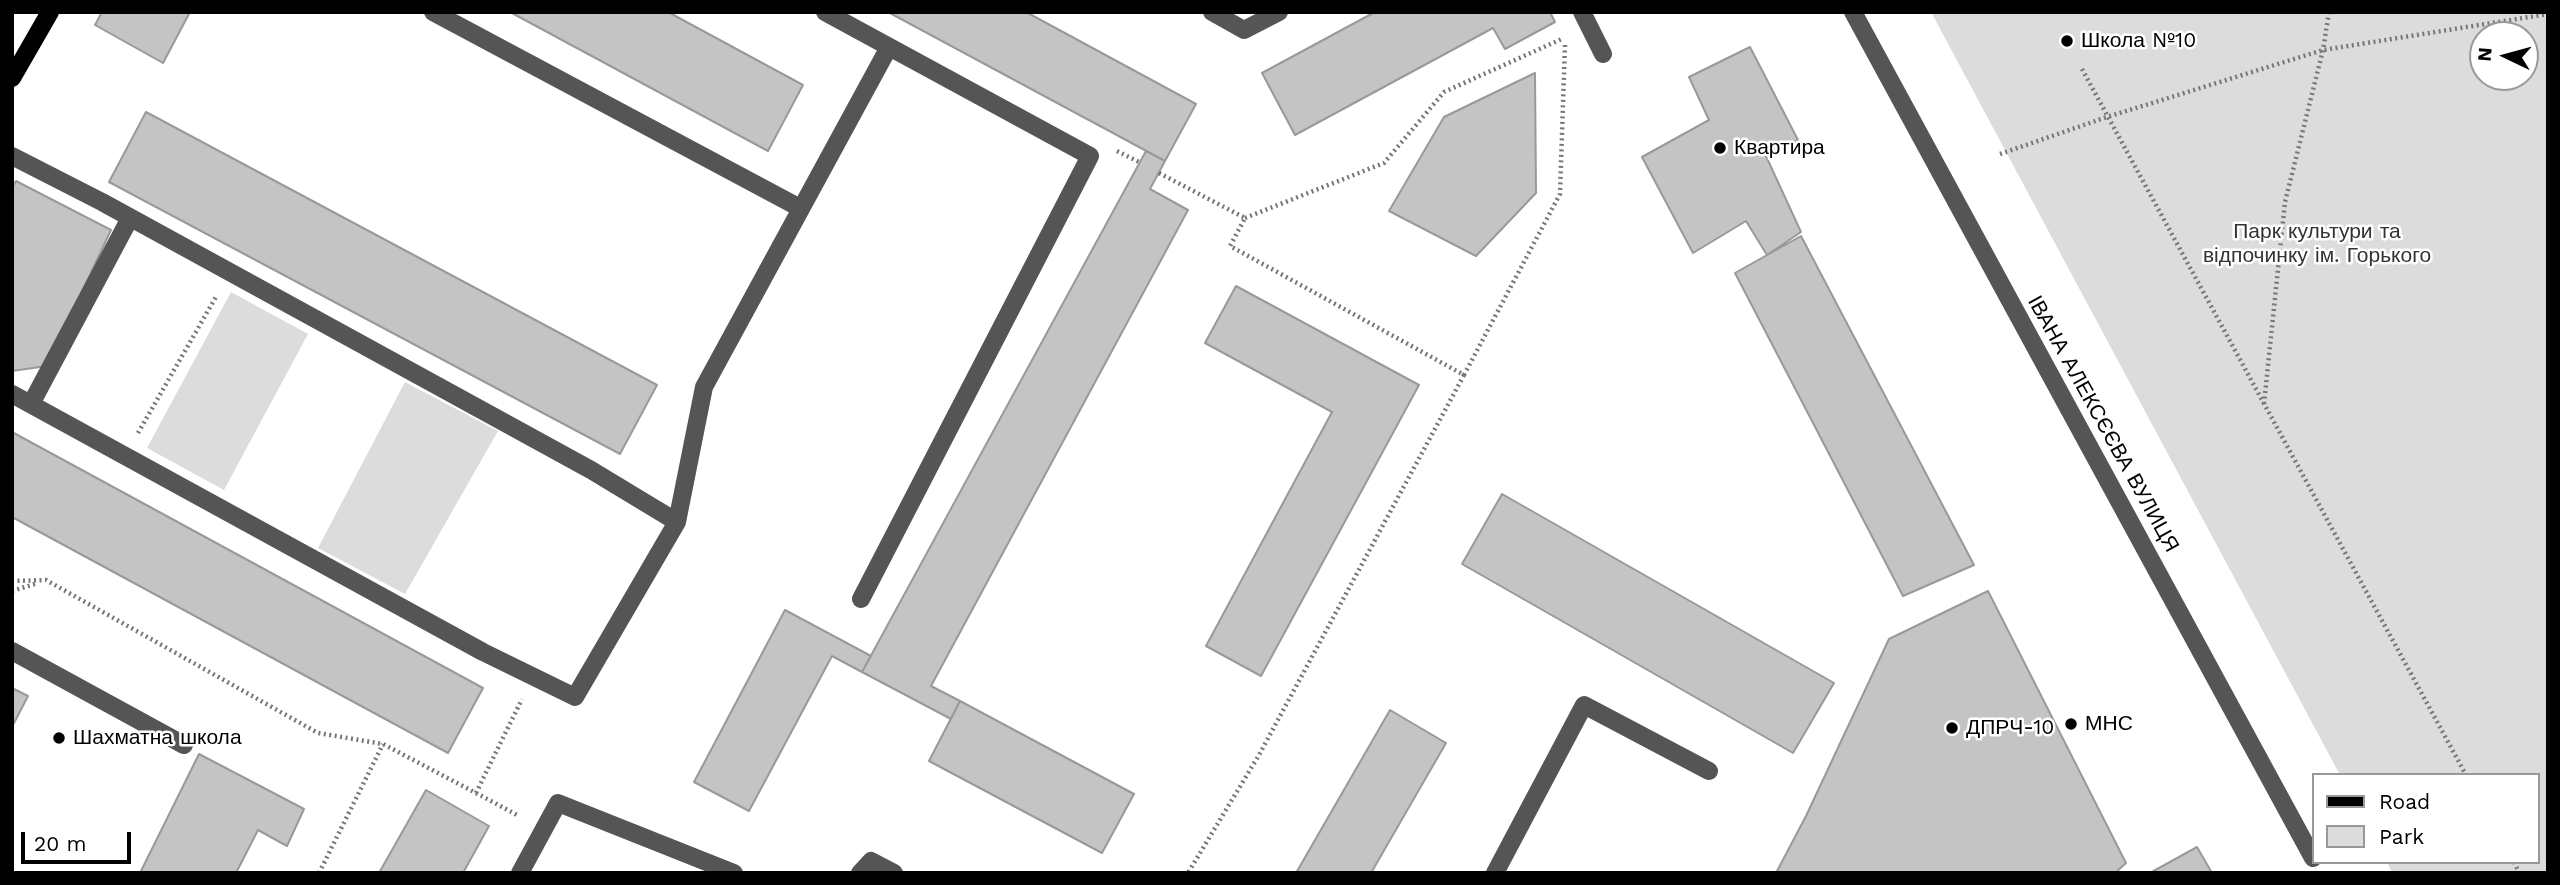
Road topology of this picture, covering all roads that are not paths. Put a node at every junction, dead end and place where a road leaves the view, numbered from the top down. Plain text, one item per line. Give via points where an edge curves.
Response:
1 (50, 12) edge
2 (433, 12) edge
3 (825, 12) edge
4 (1212, 12) edge
5 (1279, 12) edge
6 (1581, 12) edge
7 (1853, 12) edge
8 (889, 47) junction
9 (1603, 54) dead end
10 (12, 78) edge
11 (12, 156) edge
12 (800, 208) junction
13 (130, 218) junction
14 (12, 394) edge
15 (31, 404) junction
16 (677, 522) junction
17 (861, 598) dead end
18 (12, 651) edge
19 (184, 745) dead end
20 (1709, 771) dead end
21 (2312, 856) edge
22 (520, 873) edge
23 (734, 873) edge
24 (860, 873) edge
25 (894, 873) edge
26 (1495, 873) edge

1 - 10 main road
2 - 12 street
3 - 8 street
4 - 5 street via 1244,30
6 - 9 street
7 - 21 street, ІВАНА АЛЕКСЄЄВА ВУЛИЦЯ
8 - 12 street
8 - 17 street via 1090,156
11 - 13 street
12 - 16 street via 704,387
13 - 15 street
13 - 16 street via 591,470
14 - 15 street
15 - 16 street via 483,652 575,697
18 - 19 street
20 - 26 street via 1584,705
22 - 23 street via 558,803
24 - 25 street via 871,861

